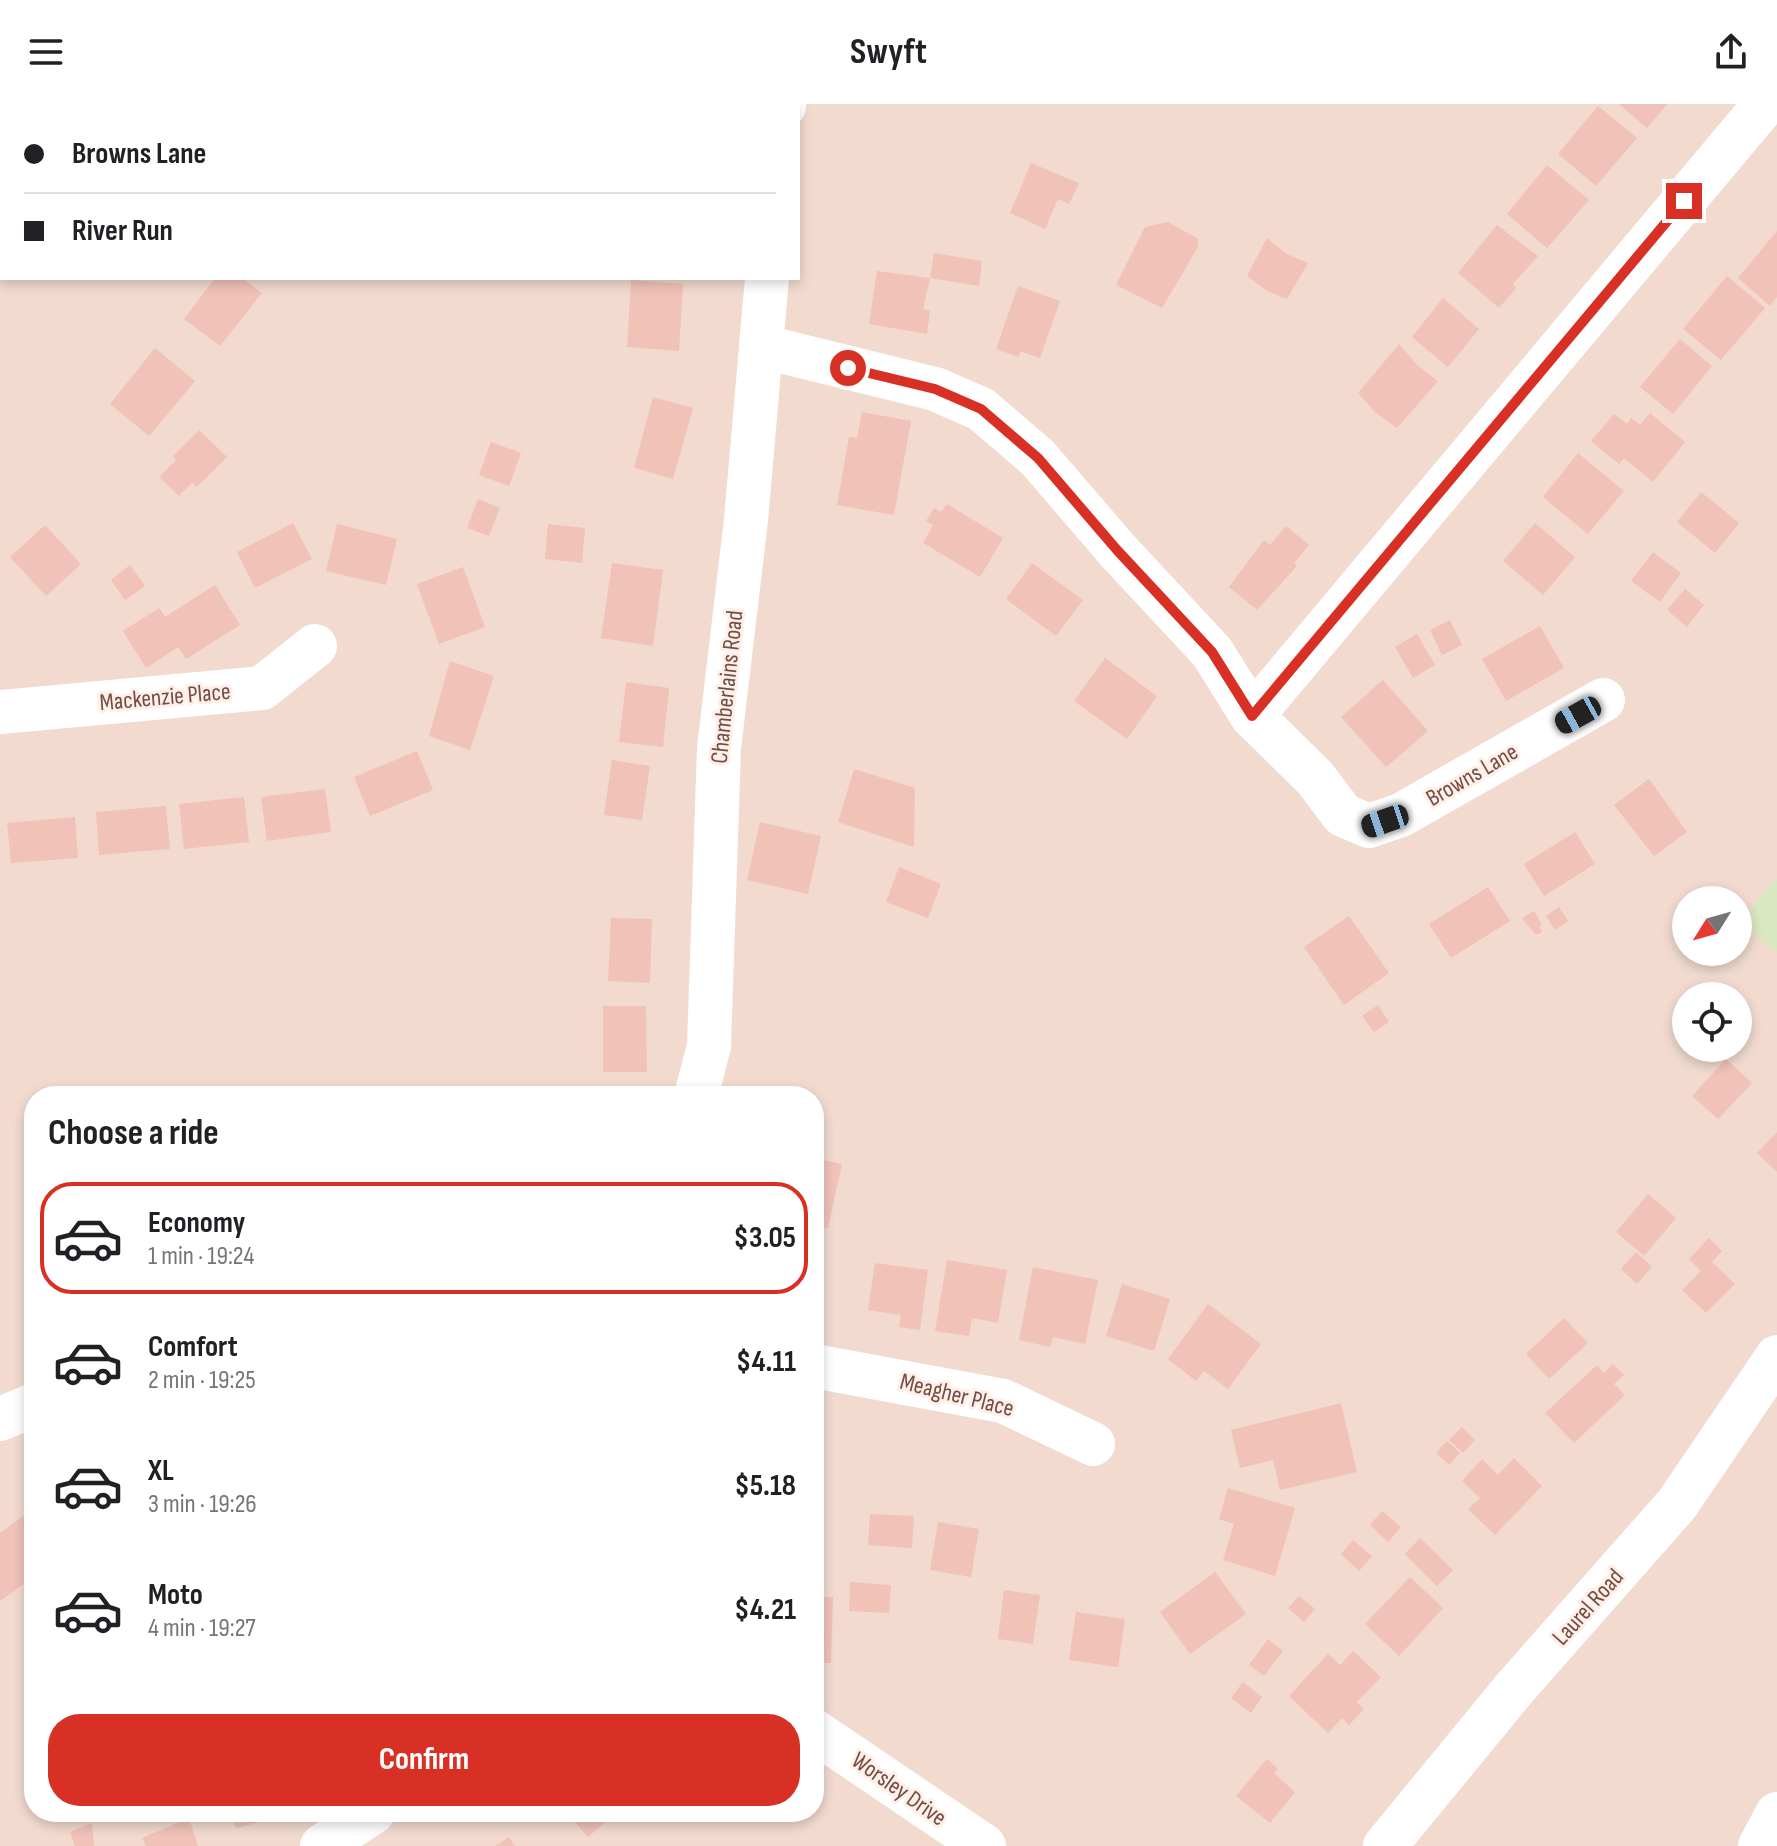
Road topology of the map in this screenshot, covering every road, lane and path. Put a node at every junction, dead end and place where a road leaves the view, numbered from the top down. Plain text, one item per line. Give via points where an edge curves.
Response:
1 (1765, 104) edge
2 (767, 280) edge
3 (761, 346) junction
4 (315, 646) dead end
5 (1603, 700) dead end
6 (0, 712) edge
7 (1252, 716) junction
8 (699, 1086) edge
9 (1777, 1357) edge
10 (824, 1368) edge
11 (24, 1409) edge
12 (0, 1419) edge
13 (1093, 1444) dead end
14 (824, 1738) edge
15 (1777, 1814) edge
16 (358, 1822) edge
17 (322, 1846) edge
18 (984, 1846) edge
19 (1385, 1846) edge
20 (1760, 1846) edge

1 - 7 street
2 - 3 street, Chamberlains Road
3 - 7 street, Browns Lane via 935,389 981,409 1038,458 1212,652
3 - 8 street, Chamberlains Road via 719,748 709,1046
4 - 6 street, Mackenzie Place via 262,688
5 - 7 street, Browns Lane via 1401,815 1369,826 1343,815 1315,778
9 - 19 street, Laurel Road via 1669,1514 1514,1689
10 - 13 street, Meagher Place via 1003,1401
11 - 12 street
14 - 18 street, Worsley Drive
15 - 20 street
16 - 17 street

